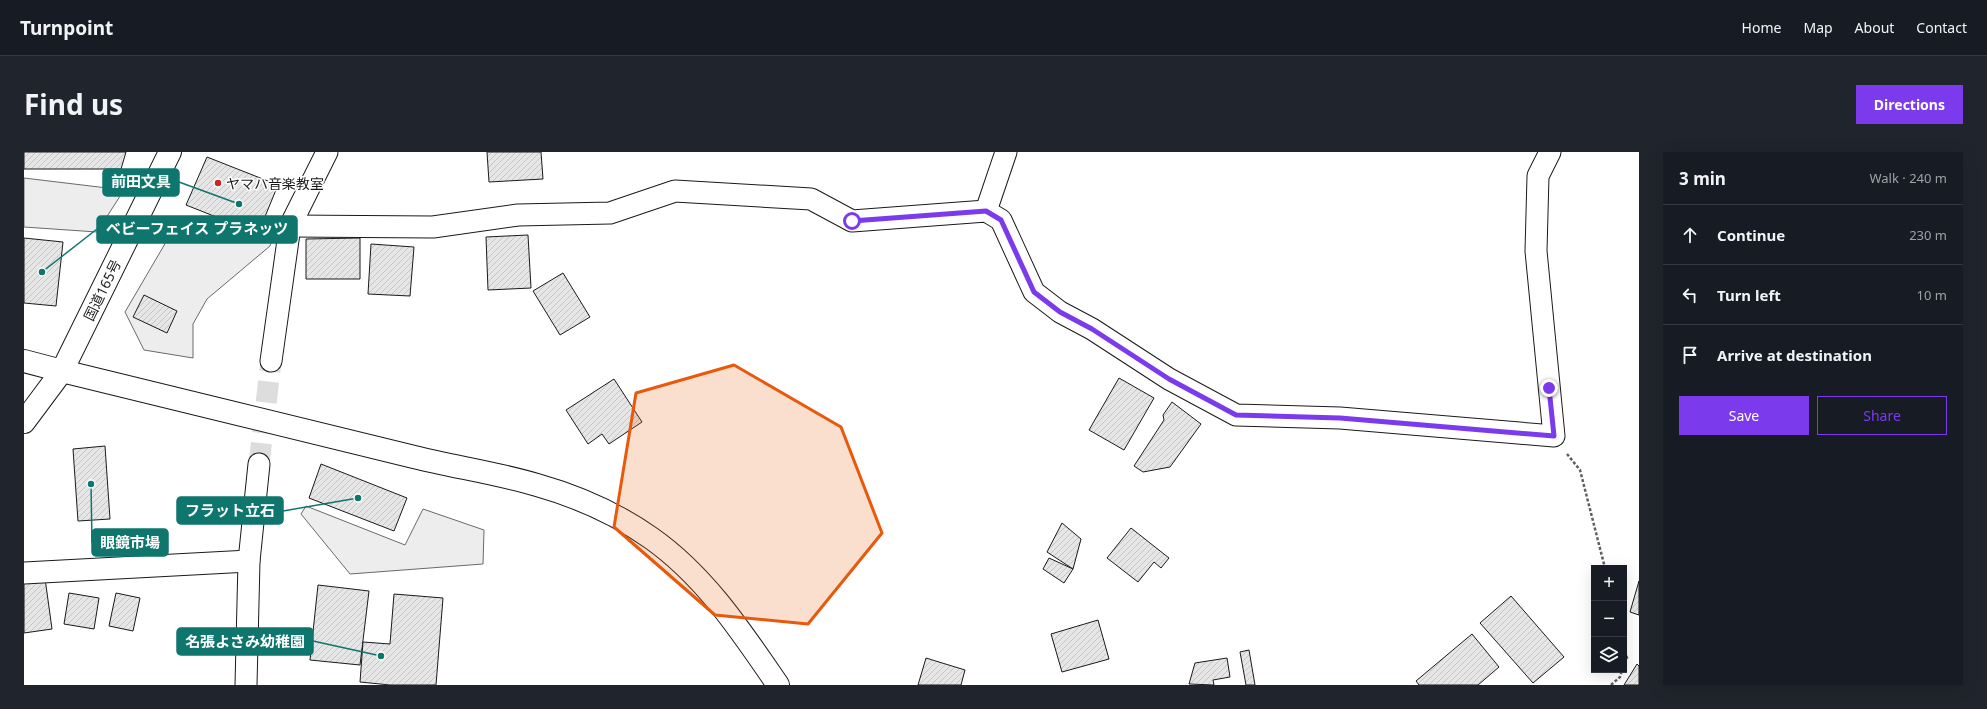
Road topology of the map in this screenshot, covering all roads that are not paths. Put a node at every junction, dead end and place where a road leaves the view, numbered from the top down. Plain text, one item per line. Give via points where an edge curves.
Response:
1 (170, 152) edge
2 (327, 152) edge
3 (1006, 152) edge
4 (1550, 152) edge
5 (986, 211) junction
6 (290, 226) junction
7 (24, 361) edge
8 (271, 361) tunnel mouth
9 (62, 372) junction
10 (24, 422) edge
11 (259, 464) tunnel mouth
12 (249, 561) junction
13 (24, 573) edge
14 (246, 685) edge
15 (778, 685) edge

1 - 9 main road, 国道165号
2 - 6 street
3 - 5 street
4 - 5 street via 1538,176 1536,251 1554,436 1340,418 1236,415 1169,379 1092,329 1060,312 1034,292 1001,220
5 - 6 street via 852,221 811,199 675,191 610,213 518,215 433,227
6 - 8 street
7 - 9 main road
9 - 10 main road, 国道165号
9 - 15 main road via 445,465 535,484 574,497 651,538 684,565 737,624
11 - 12 street
12 - 13 street
12 - 14 street

